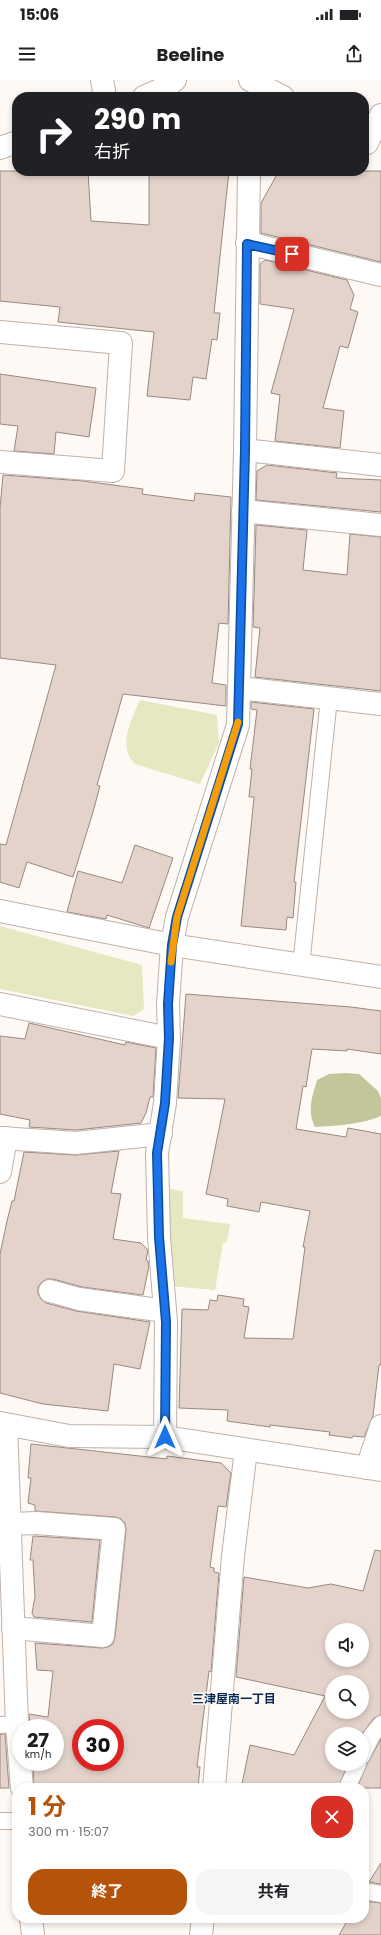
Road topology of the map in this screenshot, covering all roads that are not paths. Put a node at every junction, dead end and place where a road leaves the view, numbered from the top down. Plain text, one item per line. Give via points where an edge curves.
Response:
1 (102, 80) edge
2 (175, 80) edge
3 (250, 80) edge
4 (104, 92) edge
5 (155, 92) edge
6 (250, 92) edge
7 (273, 92) edge
8 (381, 115) edge
9 (12, 144) edge
10 (371, 144) edge
11 (0, 148) edge
12 (249, 176) edge
13 (247, 244) junction
14 (381, 275) edge
15 (0, 332) edge
16 (245, 450) junction
17 (0, 462) edge
18 (381, 465) edge
19 (244, 511) junction
20 (381, 525) edge
21 (239, 688) junction
22 (329, 698) junction
23 (381, 704) edge
24 (0, 911) edge
25 (172, 945) junction
26 (301, 966) junction
27 (381, 977) edge
28 (0, 1004) edge
29 (169, 1038) junction
30 (161, 1134) junction
31 (3, 1138) edge
32 (0, 1172) edge
33 (50, 1291) dead end
34 (166, 1311) junction
35 (3, 1424) edge
36 (381, 1426) edge
37 (165, 1437) junction
38 (246, 1450) junction
39 (374, 1469) edge
40 (10, 1524) junction
41 (13, 1628) junction
42 (381, 1724) edge
43 (8, 1725) edge
44 (369, 1741) edge
45 (355, 1771) edge
46 (21, 1783) edge
47 (214, 1783) edge
48 (349, 1783) edge
49 (12, 1820) edge
50 (0, 1821) edge
51 (369, 1892) edge
52 (381, 1894) edge
53 (32, 1923) edge
54 (202, 1923) edge
55 (33, 1935) edge
56 (201, 1935) edge

1 - 4 street
2 - 5 street
3 - 6 street
3 - 7 street
8 - 10 street
9 - 11 street
12 - 13 street
13 - 14 street
13 - 16 street
15 - 17 street via 121,343 113,471
16 - 18 street
16 - 19 street
19 - 20 street
19 - 21 street
21 - 22 street
21 - 25 street via 238,724 177,917
22 - 23 street
22 - 26 lane
24 - 25 street
25 - 26 street
25 - 29 street via 168,1004
26 - 27 street
28 - 29 street
29 - 30 street
30 - 31 street via 76,1143
30 - 34 street via 157,1153 159,1237
31 - 32 street
33 - 34 street via 79,1299
34 - 37 street
35 - 37 street via 69,1436
35 - 40 street
36 - 39 street
37 - 38 street
38 - 39 street
38 - 47 street via 233,1556
40 - 41 street
40 - 41 street via 36,1523 114,1529 103,1636
41 - 43 street
42 - 44 lane
43 - 46 street
45 - 48 lane
49 - 50 lane
51 - 52 lane
53 - 55 street
54 - 56 street

